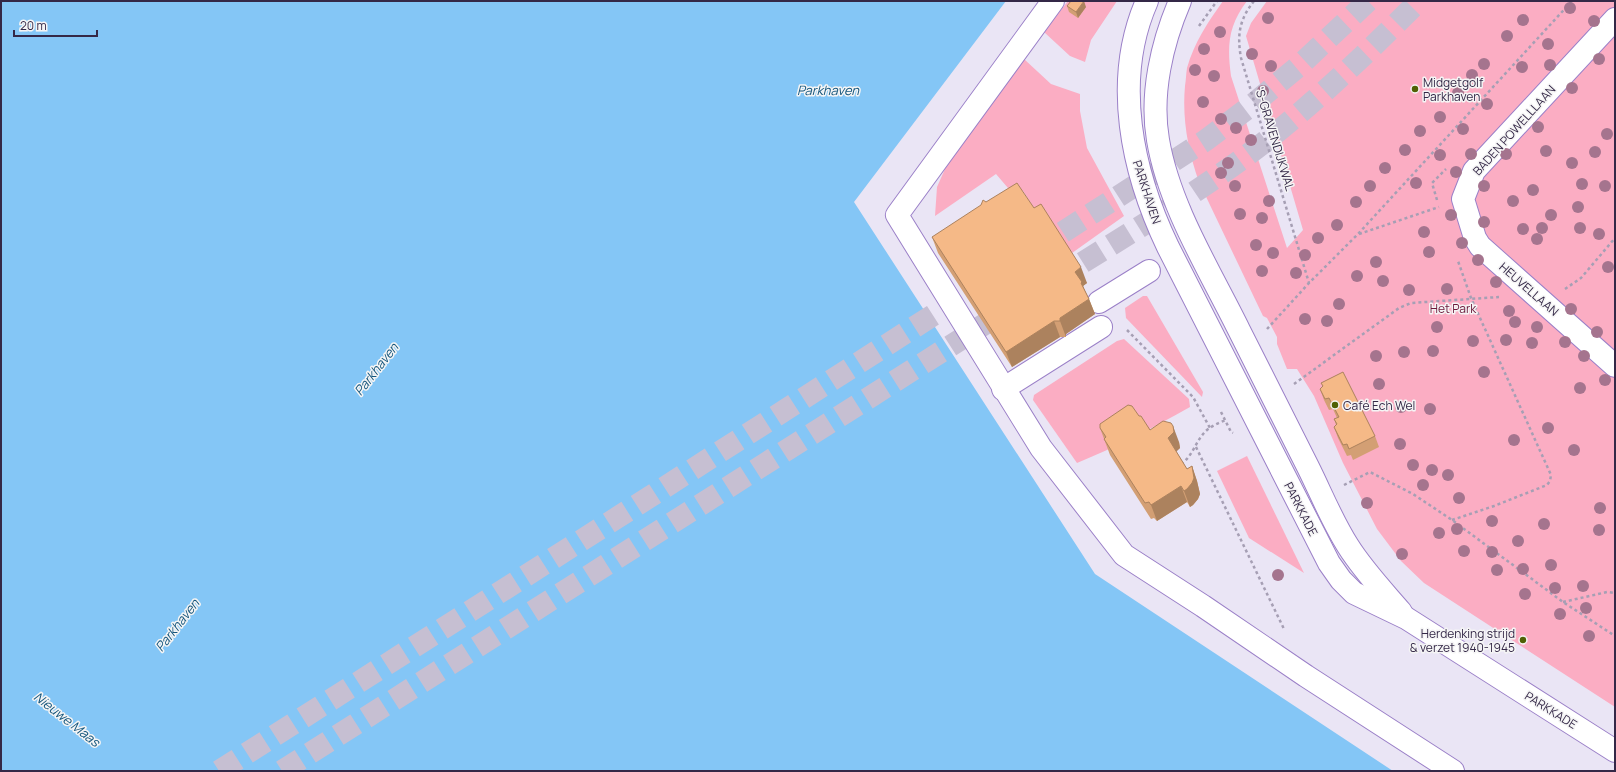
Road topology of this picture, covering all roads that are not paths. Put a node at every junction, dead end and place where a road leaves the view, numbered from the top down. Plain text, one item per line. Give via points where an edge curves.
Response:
1 (1053, 1) edge
2 (1147, 1) edge
3 (1180, 1) edge
4 (1615, 19) edge
5 (1463, 199) joint
6 (1150, 271) dead end
7 (1099, 302) dead end
8 (1101, 327) dead end
9 (1249, 349) joint
10 (1615, 366) edge
11 (1230, 369) joint
12 (1003, 389) junction
13 (1406, 618) junction
14 (1615, 751) edge
15 (1453, 771) edge

1 - 12 street via 897,215
2 - 11 street, PARKHAVEN via 1140,16 1130,71 1133,146 1154,219
3 - 9 street, PARKHAVEN via 1161,60 1155,109 1158,139 1168,181 1178,207
4 - 5 street, BADEN POWELLLAAN via 1474,171
5 - 10 street, HEUVELLAAN via 1474,238 1480,246
6 - 7 street
8 - 12 street
9 - 13 street, PARKKADE via 1340,534 1361,565
11 - 13 street, PARKKADE via 1335,572 1354,593
12 - 15 street via 1040,448 1124,555
13 - 14 street, PARKKADE

